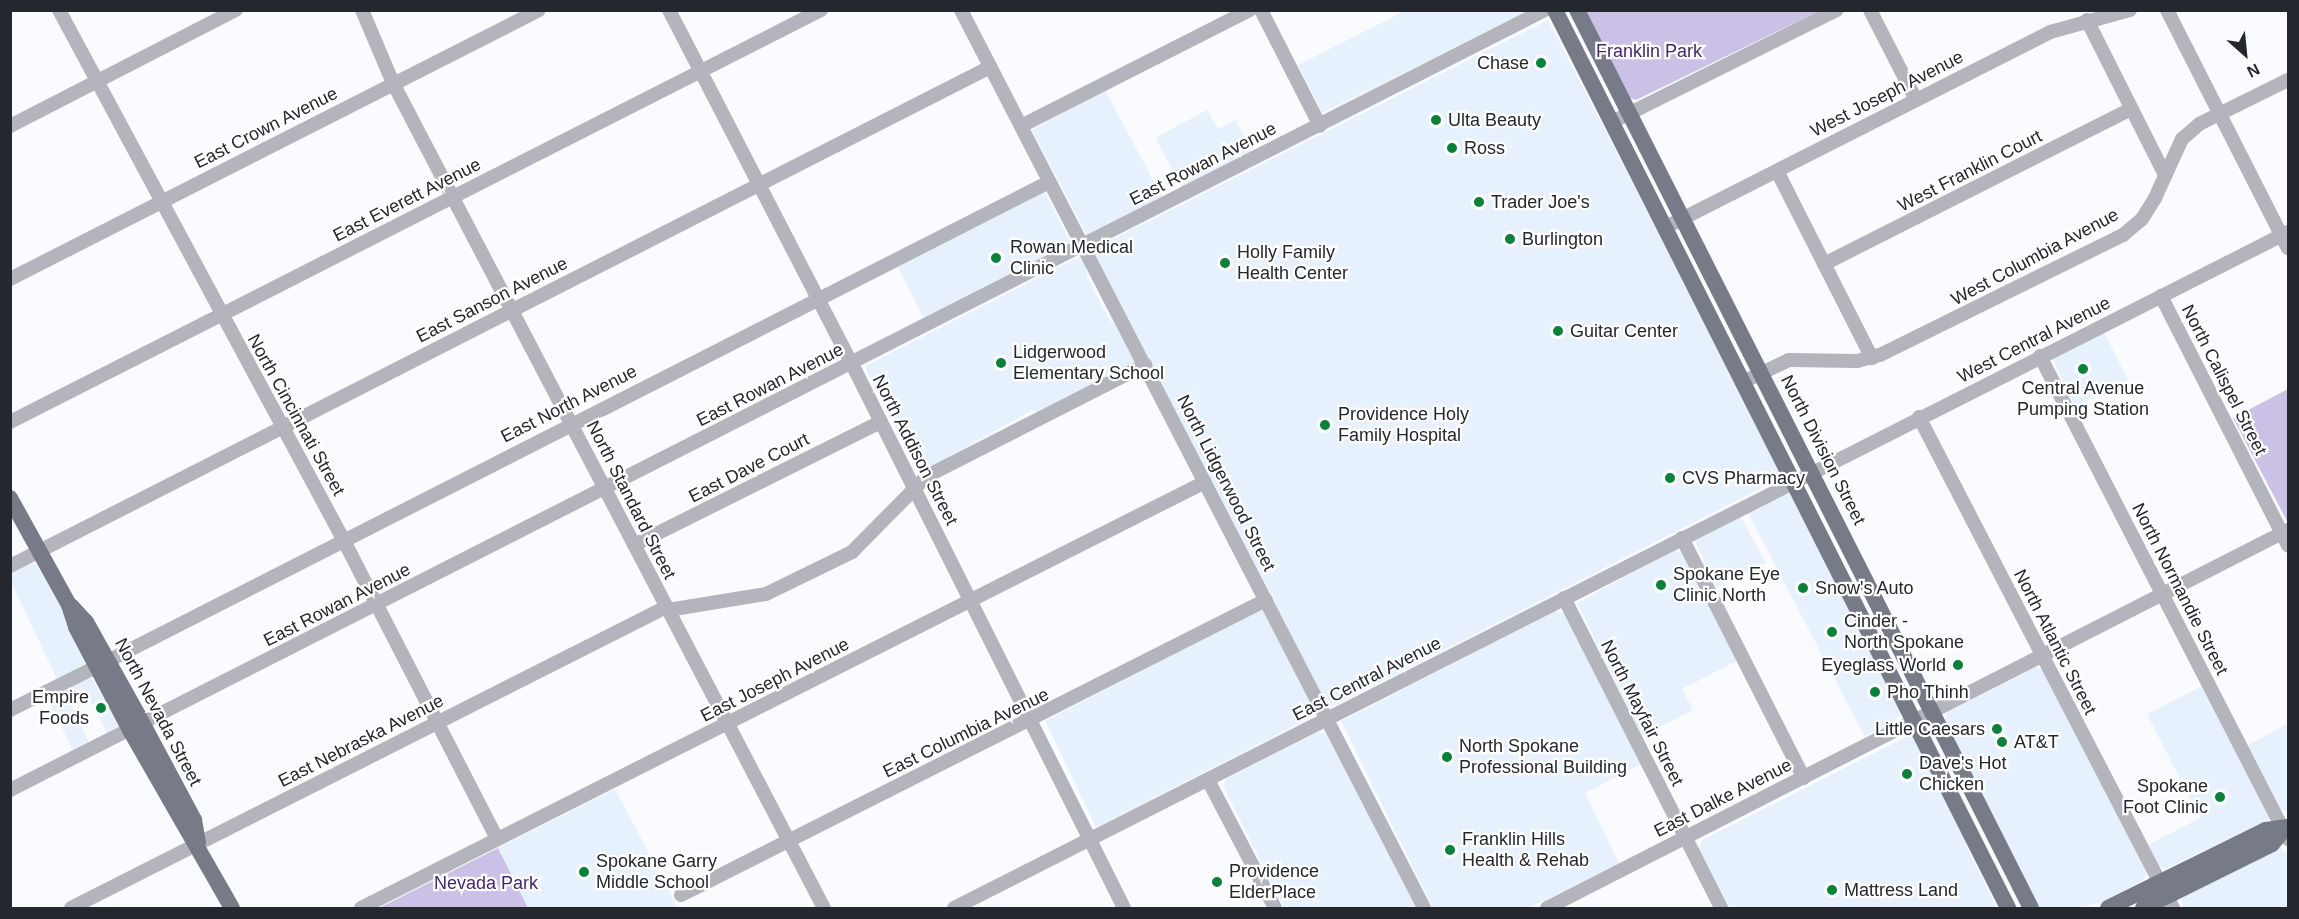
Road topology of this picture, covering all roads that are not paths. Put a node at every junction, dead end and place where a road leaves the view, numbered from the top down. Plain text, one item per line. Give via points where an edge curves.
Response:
1 (59, 10) edge
2 (237, 10) edge
3 (362, 10) edge
4 (539, 10) edge
5 (669, 10) edge
6 (821, 10) edge
7 (960, 10) edge
8 (1250, 10) edge
9 (1261, 10) edge
10 (1545, 10) edge
11 (1556, 10) edge
12 (1576, 10) edge
13 (1837, 10) edge
14 (1870, 10) edge
15 (2130, 10) edge
16 (2167, 10) edge
17 (2087, 20) junction
18 (990, 67) junction
19 (701, 72) junction
20 (2289, 80) edge
21 (97, 82) junction
22 (393, 83) junction
23 (1916, 99) junction
24 (2131, 109) junction
25 (1629, 114) junction
26 (2220, 115) junction
27 (1612, 122) junction
28 (10, 126) edge
29 (1021, 126) junction
30 (1320, 126) junction
31 (1777, 171) junction
32 (2164, 175) junction
33 (1049, 182) junction
34 (759, 185) junction
35 (453, 197) junction
36 (160, 203) junction
37 (1683, 219) junction
38 (1666, 227) junction
39 (2286, 238) edge
40 (1084, 246) junction
41 (1824, 264) junction
42 (10, 279) edge
43 (2161, 296) junction
44 (819, 299) junction
45 (512, 310) junction
46 (220, 315) junction
47 (2040, 357) junction
48 (1872, 358) junction
49 (852, 364) junction
50 (1145, 365) junction
51 (1762, 373) junction
52 (1745, 381) junction
53 (1919, 417) junction
54 (10, 422) edge
55 (881, 422) junction
56 (571, 423) junction
57 (282, 427) junction
58 (1812, 472) junction
59 (1795, 480) junction
60 (1205, 482) junction
61 (605, 488) junction
62 (914, 488) junction
63 (10, 498) edge
64 (2286, 536) edge
65 (344, 538) junction
66 (1682, 538) junction
67 (634, 545) junction
68 (39, 551) junction
69 (10, 566) edge
70 (2162, 595) junction
71 (1564, 598) junction
72 (1266, 600) junction
73 (972, 602) junction
74 (377, 605) junction
75 (667, 609) junction
76 (2042, 656) junction
77 (102, 664) junction
78 (10, 710) edge
79 (1933, 712) junction
80 (1327, 719) junction
81 (1916, 720) junction
82 (1030, 721) junction
83 (437, 723) junction
84 (728, 723) junction
85 (136, 727) junction
86 (1804, 778) junction
87 (1208, 780) junction
88 (10, 790) edge
89 (2287, 832) edge
90 (1685, 838) junction
91 (497, 839) junction
92 (789, 840) junction
93 (1090, 840) junction
94 (198, 844) junction
95 (681, 895) dead end
96 (2166, 896) edge
97 (1570, 903) edge
98 (974, 904) edge
99 (71, 909) edge
100 (232, 909) edge
101 (361, 909) edge
102 (824, 909) edge
103 (954, 909) edge
104 (1124, 909) edge
105 (1275, 909) edge
106 (1424, 909) edge
107 (1547, 909) edge
108 (1721, 909) edge
109 (2008, 909) edge
110 (2031, 909) edge
111 (2108, 909) edge
112 (2143, 909) edge

1 - 21 street, North Cincinnati Street
2 - 21 street
3 - 22 street, North Standard Street
4 - 22 street, East Crown Avenue
5 - 19 street, North Addison Street
6 - 19 street, East Everett Avenue
7 - 18 street, North Lidgerwood Street
8 - 29 street
9 - 30 street
10 - 30 street, East Rowan Avenue
11 - 27 main road
12 - 25 main road, North Division Street
13 - 25 street
14 - 23 street
15 - 17 street, West Joseph Avenue
16 - 26 street
17 - 23 street, West Joseph Avenue via 2050,32
17 - 24 street
18 - 29 street, North Lidgerwood Street
18 - 34 street, East Sanson Avenue
19 - 34 street, North Addison Street
19 - 35 street, East Everett Avenue
20 - 26 street, West Columbia Avenue
21 - 28 street
21 - 36 street, North Cincinnati Street
22 - 35 street, North Standard Street
22 - 36 street, East Crown Avenue
23 - 31 street, West Joseph Avenue
24 - 32 street
24 - 41 street, West Franklin Court
25 - 27 street
25 - 37 main road, North Division Street
26 - 32 street, West Columbia Avenue via 2199,124 2182,139
26 - 39 street
27 - 38 main road
29 - 33 street, North Lidgerwood Street
30 - 40 street, East Rowan Avenue
31 - 37 street, West Joseph Avenue
31 - 41 street
32 - 48 street, West Columbia Avenue via 2142,219 2123,234
33 - 40 street, North Lidgerwood Street
33 - 44 street, East North Avenue
34 - 44 street, North Addison Street
34 - 45 street, East Sanson Avenue
35 - 45 street, North Standard Street
35 - 46 street, East Everett Avenue
36 - 42 street, East Crown Avenue
36 - 46 street, North Cincinnati Street
37 - 38 street, West Joseph Avenue
37 - 51 main road, North Division Street
38 - 52 main road
39 - 43 street, West Central Avenue
40 - 49 street, East Rowan Avenue
40 - 50 street, North Lidgerwood Street
41 - 48 street
43 - 47 street, West Central Avenue
43 - 64 street, North Calispel Street
44 - 49 street, North Addison Street
44 - 56 street, East North Avenue
45 - 56 street, North Standard Street
45 - 57 street, East Sanson Avenue
46 - 54 street, East Everett Avenue
46 - 57 street, North Cincinnati Street
47 - 53 street, West Central Avenue
47 - 70 street, North Normandie Street
48 - 51 street, West Columbia Avenue via 1798,359
49 - 55 street, North Addison Street
49 - 61 street, East Rowan Avenue
50 - 60 street, North Lidgerwood Street
50 - 62 street, East Nebraska Avenue via 927,476
51 - 52 street, West Columbia Avenue
51 - 58 main road, North Division Street
52 - 59 main road
53 - 58 street, West Central Avenue
53 - 76 street, North Atlantic Street
55 - 62 street, North Addison Street
55 - 67 street, East Dave Court
56 - 61 street, North Standard Street
56 - 65 street, East North Avenue
57 - 65 street, North Cincinnati Street
57 - 68 street, East Sanson Avenue
58 - 59 street, West Central Avenue
58 - 79 main road, North Division Street
59 - 66 street, East Central Avenue
59 - 81 main road
60 - 72 street, North Lidgerwood Street
60 - 73 street, East Joseph Avenue
61 - 67 street, North Standard Street
61 - 74 street, East Rowan Avenue
62 - 73 street, North Addison Street
62 - 75 street, East Nebraska Avenue via 852,552 766,594
63 - 68 main road, North Nevada Street
64 - 70 street, East Dalke Avenue
65 - 74 street, North Cincinnati Street
65 - 77 street, East North Avenue
66 - 71 street, East Central Avenue
66 - 86 street
67 - 75 street, North Standard Street
68 - 69 street, East Sanson Avenue
68 - 77 main road, North Nevada Street via 69,605 87,622
70 - 76 street, East Dalke Avenue
70 - 89 street, North Normandie Street
71 - 80 street, East Central Avenue
71 - 90 street, North Mayfair Street
72 - 80 street, North Lidgerwood Street
72 - 82 street, East Columbia Avenue
73 - 82 street, North Addison Street
73 - 84 street, East Joseph Avenue
74 - 83 street, North Cincinnati Street
74 - 85 street, East Rowan Avenue
75 - 83 street, East Nebraska Avenue
75 - 84 street, North Standard Street
76 - 79 street, East Dalke Avenue
76 - 96 street, North Atlantic Street
77 - 78 street, East North Avenue
77 - 85 main road, North Nevada Street
79 - 81 street, East Dalke Avenue
79 - 110 main road, North Division Street
80 - 87 street, East Central Avenue
80 - 106 street, North Lidgerwood Street
81 - 86 street, East Dalke Avenue
81 - 109 main road
82 - 92 street, East Columbia Avenue
82 - 93 street, North Addison Street
83 - 91 street, North Cincinnati Street
83 - 94 street, East Nebraska Avenue
84 - 91 street, East Joseph Avenue
84 - 92 street, North Standard Street
85 - 88 street, East Rowan Avenue
85 - 94 main road, North Nevada Street via 183,826
86 - 90 street, East Dalke Avenue
87 - 93 street, East Central Avenue
87 - 105 street
89 - 96 main road via 2272,844
90 - 97 street, East Dalke Avenue
90 - 108 street, North Mayfair Street
91 - 101 street, East Joseph Avenue
92 - 95 street, East Columbia Avenue
92 - 102 street, North Standard Street
93 - 98 street, East Central Avenue
93 - 104 street, North Addison Street
94 - 99 street, East Nebraska Avenue
94 - 100 main road, North Nevada Street
96 - 111 main road
96 - 112 main road
97 - 107 street, East Dalke Avenue
98 - 103 street, East Central Avenue

